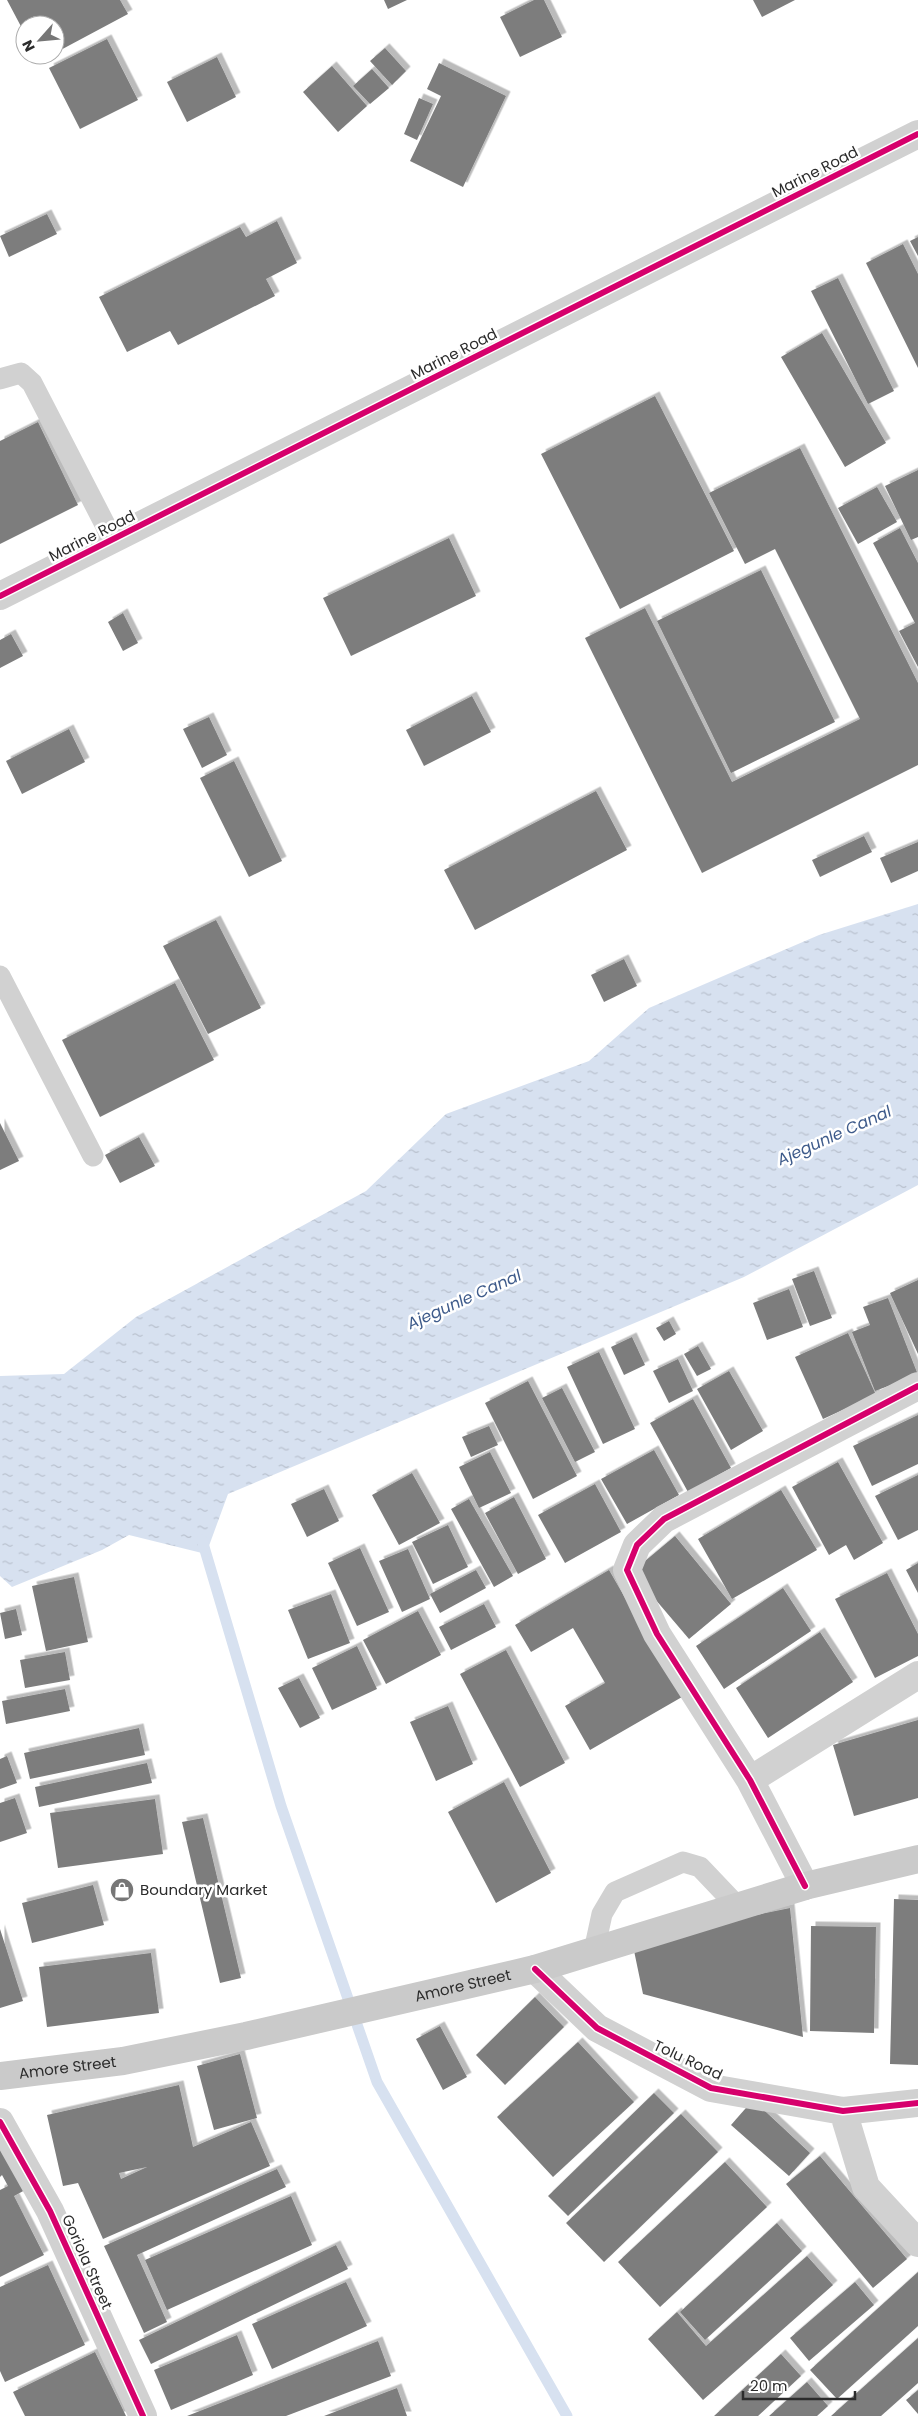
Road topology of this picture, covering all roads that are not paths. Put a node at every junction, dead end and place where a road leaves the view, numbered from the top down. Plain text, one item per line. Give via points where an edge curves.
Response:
1 (918, 134) edge
2 (0, 379) edge
3 (113, 540) junction
4 (0, 596) edge
5 (0, 976) edge
6 (93, 1156) dead end
7 (918, 1386) edge
8 (918, 1675) edge
9 (750, 1780) junction
10 (918, 1859) edge
11 (805, 1886) junction
12 (738, 1907) junction
13 (594, 1951) junction
14 (535, 1969) junction
15 (0, 2076) edge
16 (918, 2103) edge
17 (843, 2111) junction
18 (0, 2122) edge
19 (918, 2243) edge
20 (143, 2416) edge

1 - 3 street, Marine Road
2 - 3 lane via 21,373 32,383
3 - 4 street, Marine Road
5 - 6 lane
7 - 9 street via 664,1519 637,1545 627,1570 653,1626
8 - 9 street
9 - 11 street
10 - 11 main road, Amore Street
11 - 12 main road, Amore Street
12 - 13 main road, Amore Street
12 - 13 lane via 700,1867 683,1862 615,1892 602,1914
13 - 14 main road, Amore Street
14 - 15 main road, Amore Street via 123,2062
14 - 17 street, Tolu Road via 596,2028 711,2088
16 - 17 street, Tolu Road
17 - 19 street via 866,2187
18 - 20 street, Goriola Street via 50,2211

